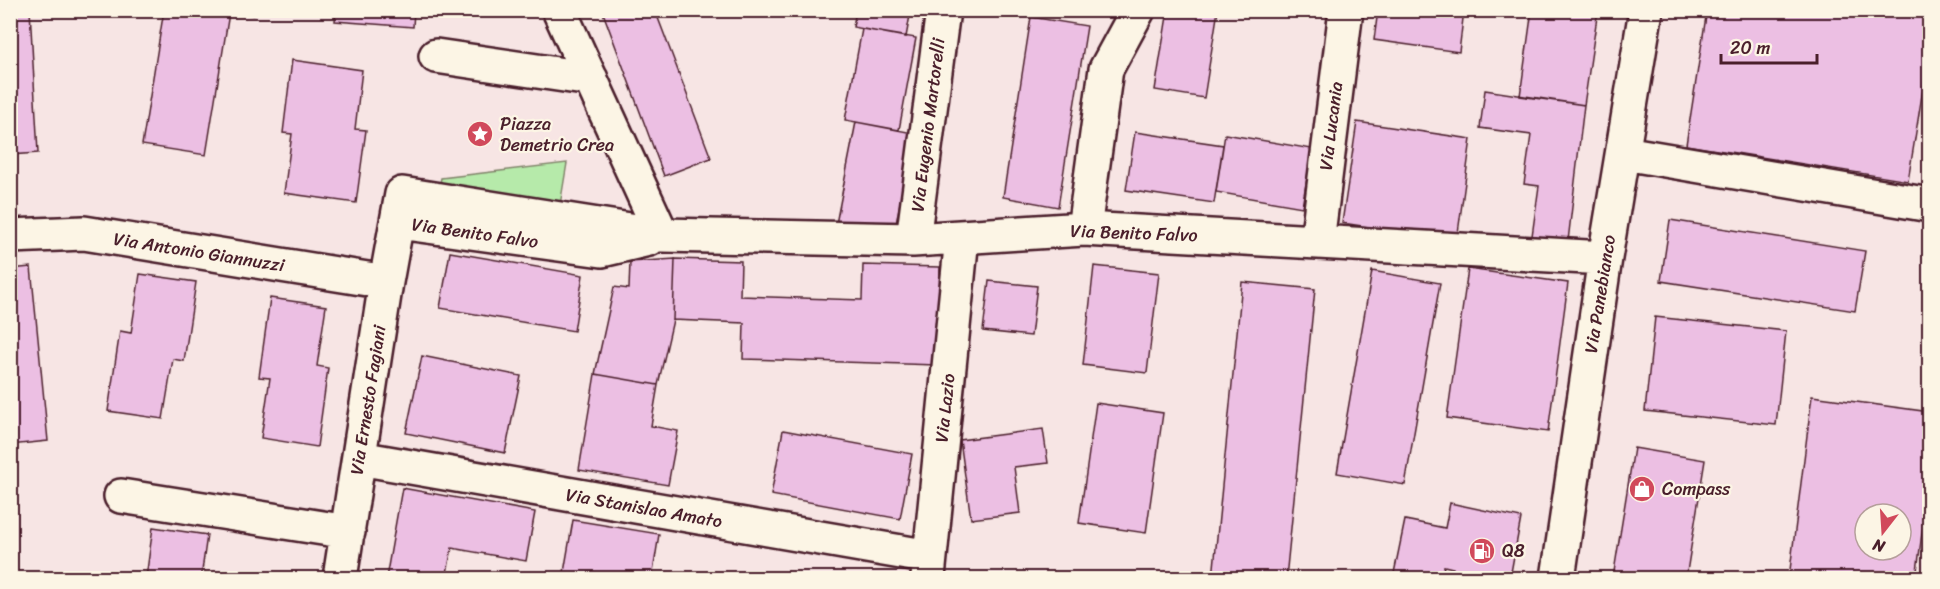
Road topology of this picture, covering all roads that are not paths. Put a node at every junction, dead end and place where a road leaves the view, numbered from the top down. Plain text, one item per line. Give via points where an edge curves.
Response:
1 (559, 10) edge
2 (943, 10) edge
3 (1138, 10) edge
4 (1346, 10) edge
5 (1646, 10) edge
6 (436, 56) dead end
7 (591, 79) junction
8 (1624, 153) junction
9 (1929, 205) edge
10 (398, 222) joint
11 (1084, 229) junction
12 (662, 235) junction
13 (10, 236) edge
14 (962, 237) junction
15 (913, 240) junction
16 (1317, 242) junction
17 (1605, 258) junction
18 (386, 282) junction
19 (359, 458) junction
20 (121, 496) dead end
21 (348, 532) junction
22 (929, 568) edge
23 (340, 579) edge
24 (1558, 579) edge

1 - 7 street
2 - 15 street, Via Eugenio Martorelli
3 - 11 street via 1106,69
4 - 16 street, Via Lucania
5 - 8 street, Via Panebianco
6 - 7 street
7 - 12 street
8 - 9 street
8 - 17 street, Via Panebianco
10 - 12 street, Via Benito Falvo via 602,250
10 - 18 street, Via Ernesto Fagiani
11 - 14 street, Via Benito Falvo
11 - 16 street, Via Benito Falvo
12 - 15 street, Via Benito Falvo
13 - 18 street, Via Antonio Giannuzzi via 84,233
14 - 15 street, Via Benito Falvo
14 - 22 street, Via Lazio
16 - 17 street, Via Benito Falvo
17 - 24 street, Via Panebianco
18 - 19 street, Via Ernesto Fagiani
19 - 21 street, Via Ernesto Fagiani
19 - 22 street, Via Stanislao Amato
20 - 21 street
21 - 23 street, Via Ernesto Fagiani

